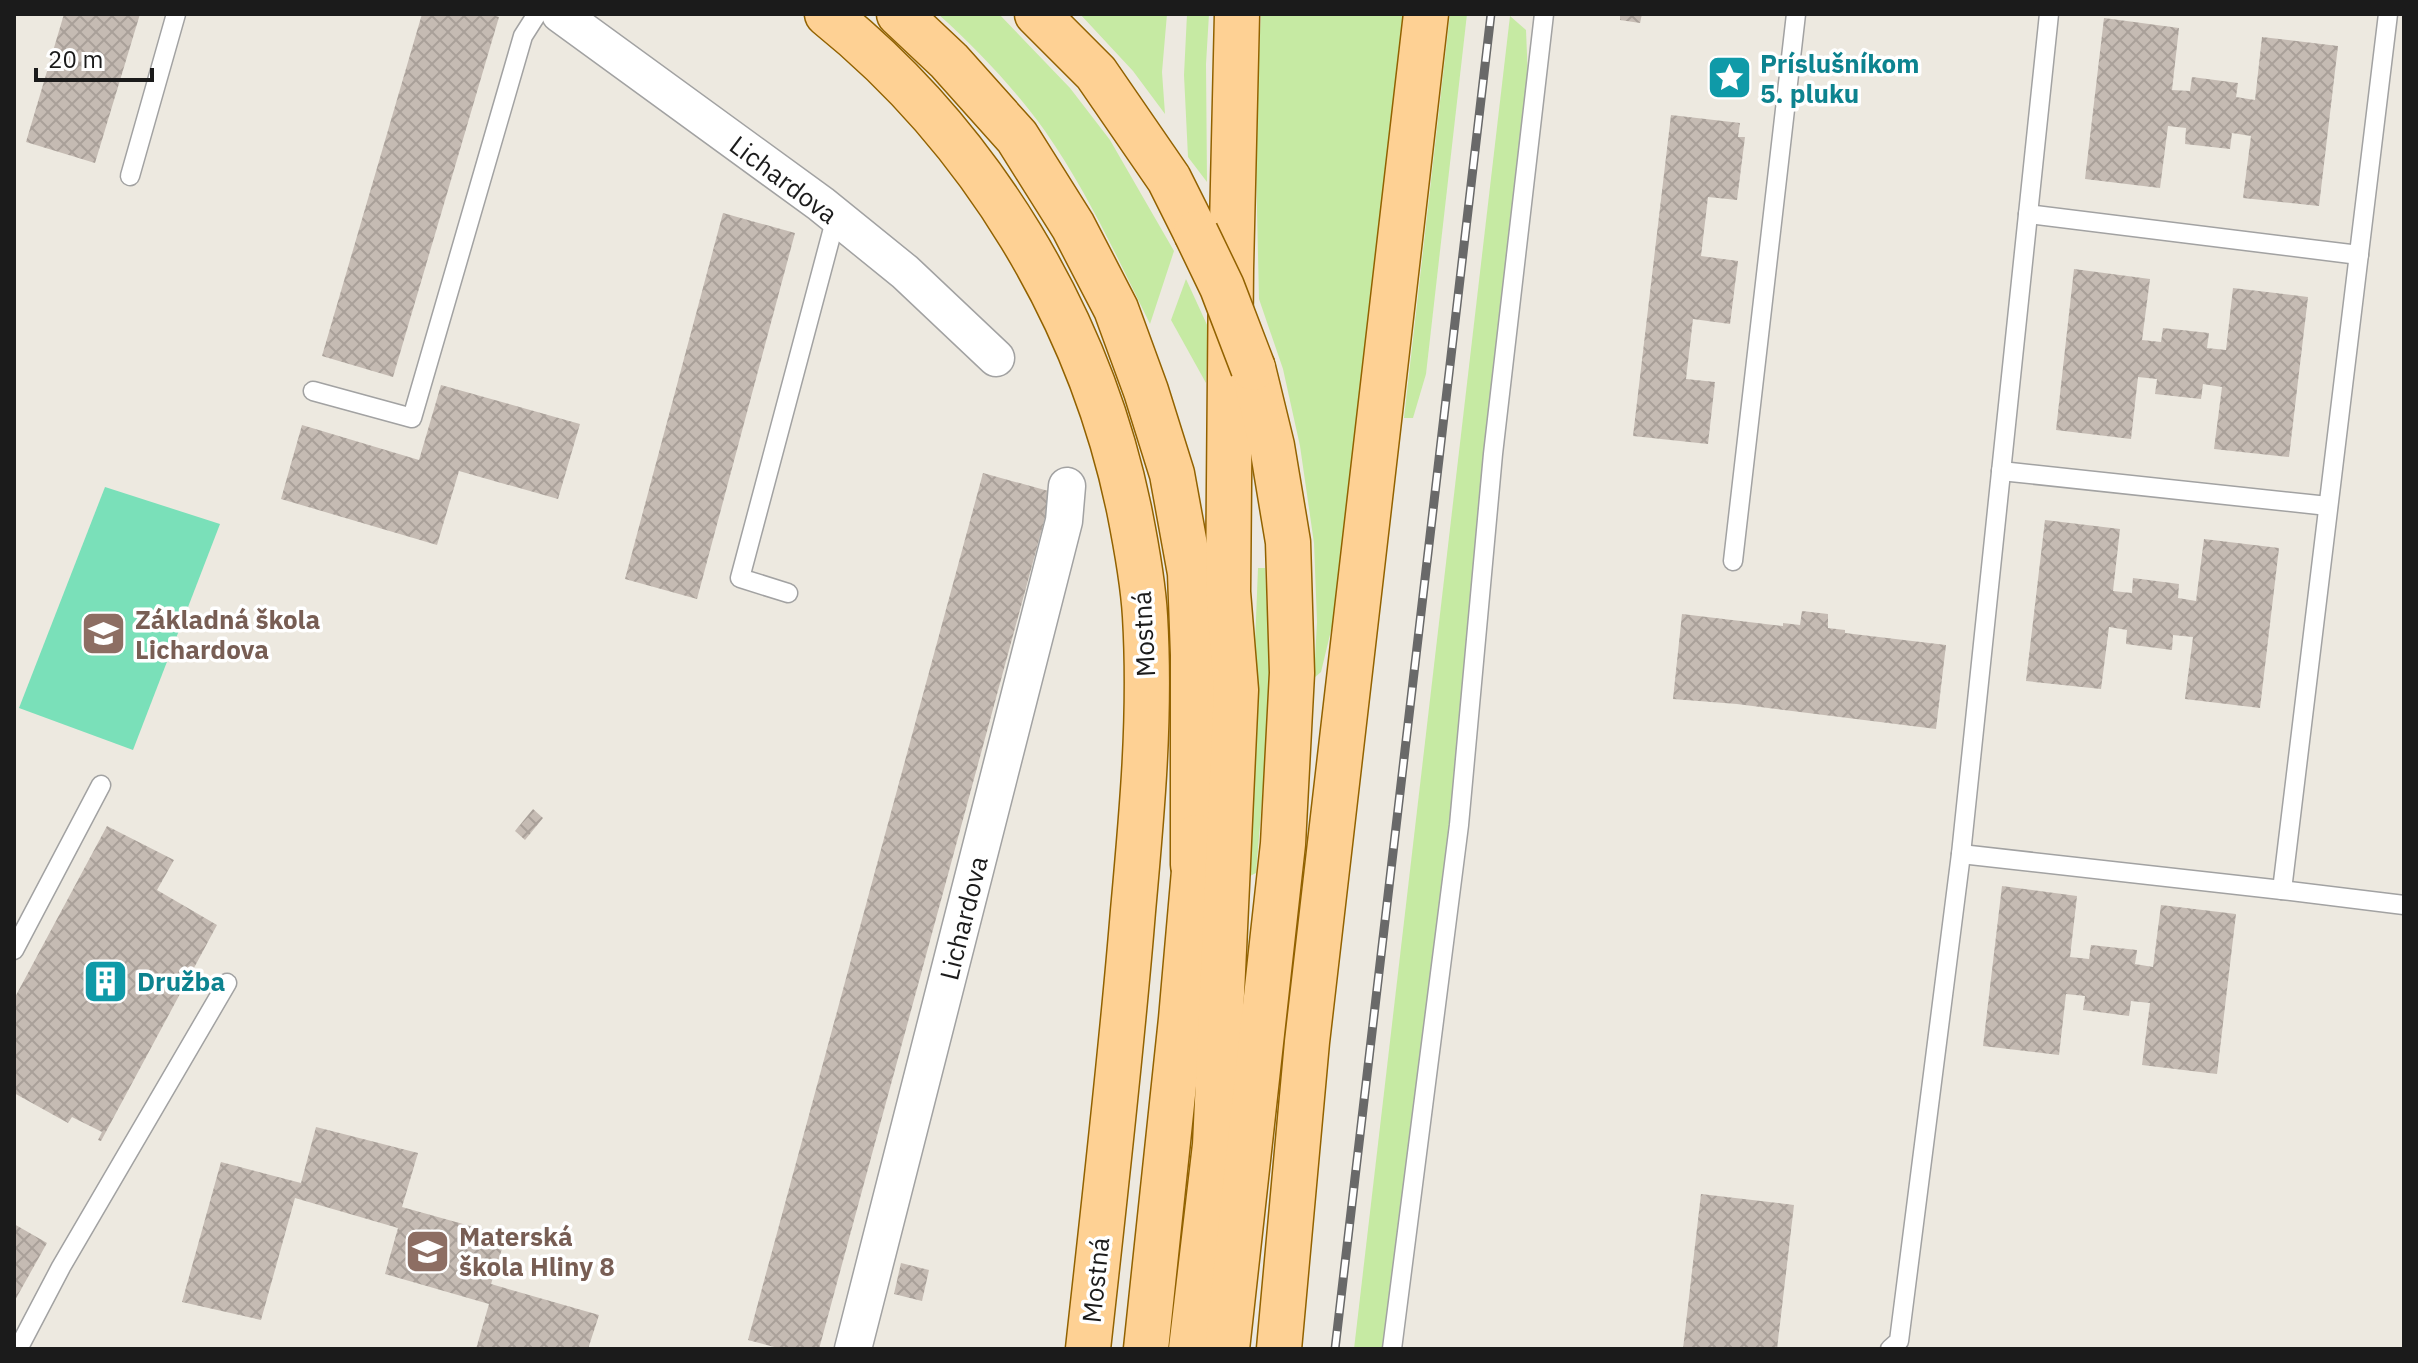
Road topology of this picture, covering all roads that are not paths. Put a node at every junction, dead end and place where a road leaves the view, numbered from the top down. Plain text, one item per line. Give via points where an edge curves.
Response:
1 (176, 14) edge
2 (537, 14) edge
3 (560, 14) edge
4 (827, 14) edge
5 (899, 14) edge
6 (1037, 14) edge
7 (1237, 14) edge
8 (1426, 14) edge
9 (1544, 14) edge
10 (1796, 14) edge
11 (2049, 14) edge
12 (2388, 14) edge
13 (130, 176) dead end
14 (2028, 214) junction
15 (836, 217) junction
16 (2359, 255) junction
17 (996, 358) dead end
18 (313, 391) dead end
19 (2001, 471) junction
20 (1067, 486) dead end
21 (2328, 506) junction
22 (1733, 561) dead end
23 (1228, 592) junction
24 (788, 593) dead end
25 (101, 785) dead end
26 (1961, 854) junction
27 (1328, 858) junction
28 (1193, 865) junction
29 (2282, 890) junction
30 (2404, 905) edge
31 (15, 948) edge
32 (227, 983) dead end
33 (1264, 1032) junction
34 (1291, 1225) junction
35 (18, 1349) edge
36 (853, 1349) edge
37 (1088, 1349) edge
38 (1146, 1349) edge
39 (1191, 1349) edge
40 (1227, 1349) edge
41 (1279, 1349) edge
42 (1392, 1349) edge
43 (1890, 1349) edge

1 - 13 lane
2 - 18 lane via 523,36 412,418
3 - 15 street, Lichardova
4 - 37 main road, Mostná via 950,136 1042,271 1097,394 1135,540 1145,614 1144,783
5 - 28 main road via 1017,137 1073,226 1116,309 1146,391 1172,474 1190,573
6 - 33 main road, bridge via 1096,73 1169,179 1222,287 1253,368 1272,446 1288,542 1292,673 1283,844
7 - 23 main road
8 - 27 main road
9 - 42 lane via 1493,454 1459,825
10 - 22 lane
11 - 14 lane
12 - 16 lane
14 - 16 lane
14 - 19 lane
15 - 17 street, Lichardova via 905,272
15 - 24 lane via 740,578
16 - 21 lane
19 - 21 lane
19 - 26 lane
20 - 36 street, Lichardova via 1060,537
21 - 29 lane
23 - 28 main road
23 - 39 main road via 1236,690 1215,1145
25 - 31 lane
26 - 29 lane
26 - 43 lane via 1899,1341
27 - 33 main road
27 - 34 main road
28 - 38 main road
29 - 30 lane
32 - 35 lane
33 - 34 main road
33 - 40 main road
34 - 41 main road

